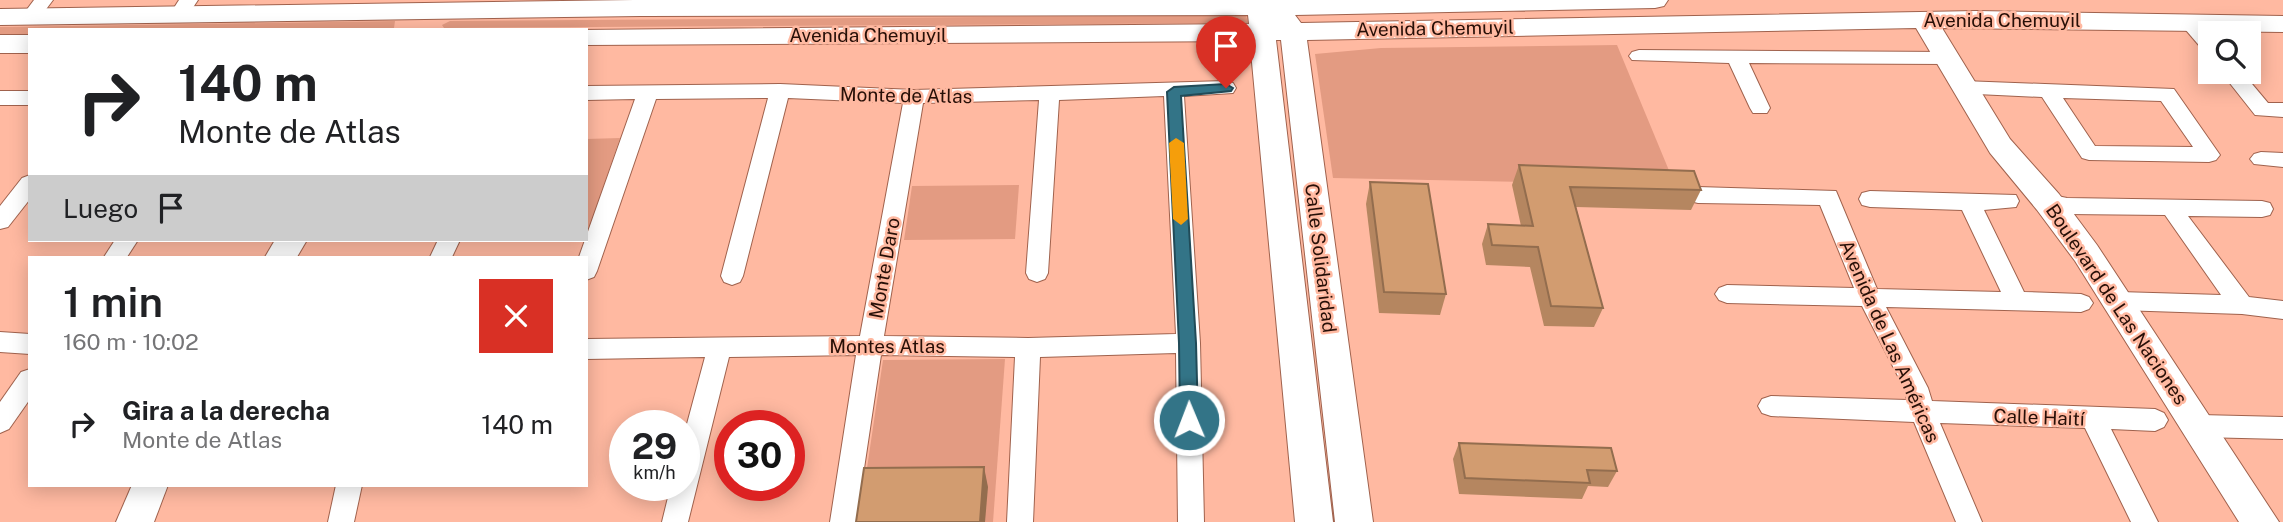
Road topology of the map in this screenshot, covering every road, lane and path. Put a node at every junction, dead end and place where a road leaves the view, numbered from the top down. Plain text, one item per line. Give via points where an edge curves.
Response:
1 (1656, 0) edge
2 (1551, 1) edge
3 (789, 3) edge
4 (939, 3) edge
5 (1348, 3) edge
6 (641, 4) edge
7 (1080, 4) edge
8 (496, 5) edge
9 (184, 7) edge
10 (336, 7) edge
11 (38, 8) edge
12 (1272, 13) edge
13 (0, 17) edge
14 (1924, 20) junction
15 (417, 21) edge
16 (2188, 22) junction
17 (2283, 24) edge
18 (2198, 33) edge
19 (588, 37) edge
20 (0, 44) edge
21 (28, 44) edge
22 (1639, 56) dead end
23 (1949, 58) junction
24 (1737, 59) junction
25 (2241, 84) edge
26 (1226, 88) dead end
27 (1963, 88) junction
28 (780, 91) junction
29 (648, 92) junction
30 (1174, 92) junction
31 (2049, 92) junction
32 (588, 93) edge
33 (1049, 95) junction
34 (914, 97) junction
35 (28, 98) edge
36 (0, 99) edge
37 (1760, 108) dead end
38 (2283, 110) edge
39 (2261, 159) dead end
40 (2283, 160) edge
41 (28, 186) edge
42 (1698, 195) edge
43 (1870, 199) dead end
44 (2008, 201) dead end
45 (1969, 202) junction
46 (2048, 202) junction
47 (2171, 207) junction
48 (2262, 209) dead end
49 (0, 221) edge
50 (588, 265) edge
51 (1037, 273) dead end
52 (732, 276) dead end
53 (1727, 294) dead end
54 (1869, 297) junction
55 (2017, 301) junction
56 (2119, 301) junction
57 (2081, 303) dead end
58 (2242, 305) junction
59 (2283, 310) edge
60 (0, 342) edge
61 (1188, 343) junction
62 (28, 344) edge
63 (870, 345) junction
64 (719, 348) junction
65 (1028, 348) junction
66 (588, 349) edge
67 (28, 382) edge
68 (1771, 406) dead end
69 (1923, 413) junction
70 (2093, 419) junction
71 (2155, 420) dead end
72 (0, 422) edge
73 (2200, 426) junction
74 (2283, 428) edge
75 (149, 487) edge
76 (349, 487) edge
77 (135, 522) edge
78 (341, 522) edge
79 (675, 522) edge
80 (843, 522) edge
81 (1020, 522) edge
82 (1191, 522) edge
83 (1314, 522) edge
84 (1354, 522) edge
85 (1969, 522) edge
86 (2146, 522) edge
87 (2260, 522) edge

1 - 2 main road, Avenida Chemuyil
2 - 5 main road, Avenida Chemuyil
3 - 4 main road, Avenida Chemuyil
3 - 6 main road, Avenida Chemuyil
4 - 7 main road, Avenida Chemuyil
5 - 12 main road, Avenida Chemuyil
6 - 8 main road, Avenida Chemuyil
7 - 12 main road, Avenida Chemuyil
8 - 15 main road, Avenida Chemuyil
9 - 10 main road, Avenida Chemuyil
9 - 11 main road, Avenida Chemuyil
10 - 15 main road, Avenida Chemuyil
11 - 13 main road, Avenida Chemuyil
12 - 14 main road, Avenida Chemuyil
12 - 19 main road, Avenida Chemuyil
12 - 83 main road, Calle Solidaridad via 1266,87
12 - 84 main road, Calle Solidaridad
14 - 16 main road, Avenida Chemuyil
14 - 23 main road, Boulevard de Las Naciones
16 - 17 main road, Avenida Chemuyil
16 - 18 street
20 - 21 main road
22 - 24 street
23 - 24 street
23 - 27 main road, Boulevard de Las Naciones
24 - 37 street
25 - 38 street via 2262,110
26 - 30 street, Monte de Atlas
27 - 31 street
27 - 46 main road, Boulevard de Las Naciones via 2000,146
28 - 29 street, Monte de Atlas
28 - 34 street, Monte de Atlas
28 - 52 street
29 - 32 street, Monte de Atlas
29 - 50 street
30 - 33 street, Monte de Atlas
30 - 61 street
31 - 31 street via 2089,153 2209,155 2168,94
33 - 34 street, Monte de Atlas
33 - 51 street
34 - 63 street, Monte Daro
35 - 36 street
39 - 40 street
41 - 49 street
42 - 54 street, Avenida de Las Américas via 1828,198
43 - 45 street
44 - 45 street
45 - 55 street
46 - 47 street
46 - 56 main road, Boulevard de Las Naciones
47 - 48 street
47 - 58 street
53 - 54 street
54 - 55 street
54 - 69 street, Avenida de Las Américas via 1916,388
55 - 57 street
56 - 58 street
56 - 73 main road, Boulevard de Las Naciones
58 - 59 street
60 - 62 street
61 - 65 street, Montes Atlas
61 - 82 street
63 - 64 street, Montes Atlas
63 - 65 street, Montes Atlas
63 - 80 street, Monte Daro
64 - 66 street, Montes Atlas
64 - 79 street
65 - 81 street
67 - 72 street
68 - 69 street, Calle Haití
69 - 70 street, Calle Haití
69 - 85 street, Avenida de Las Américas
70 - 71 street, Calle Haití
70 - 86 street
73 - 74 street
73 - 87 main road, Boulevard de Las Naciones
75 - 77 main road
76 - 78 street

